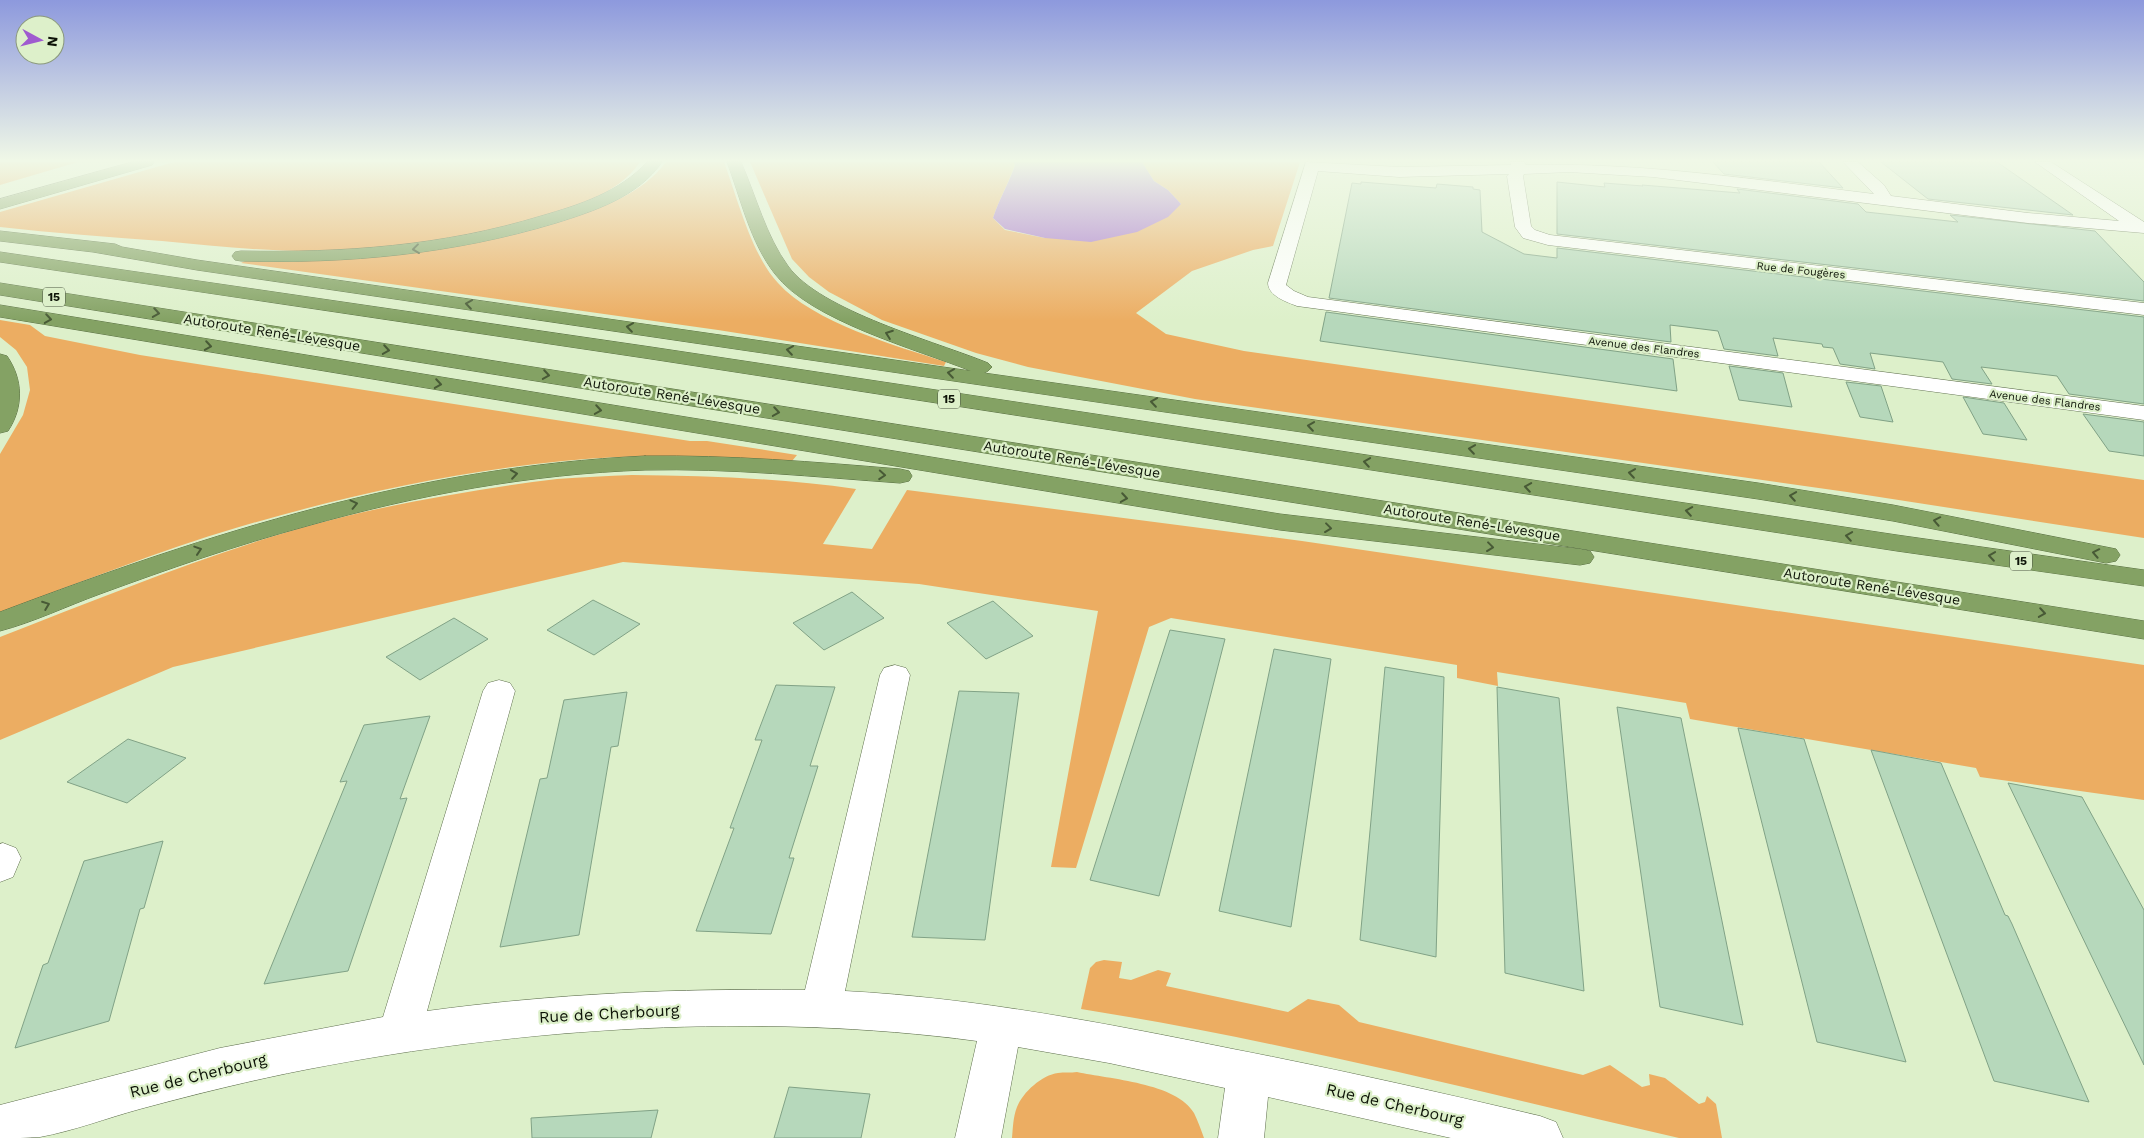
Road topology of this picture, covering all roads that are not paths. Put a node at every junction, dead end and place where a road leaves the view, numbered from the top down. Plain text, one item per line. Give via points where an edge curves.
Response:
1 (562, 215) edge
2 (756, 215) edge
3 (1297, 215) edge
4 (1521, 215) edge
5 (2006, 215) edge
6 (2122, 215) edge
7 (2143, 229) edge
8 (0, 236) edge
9 (99, 248) junction
10 (0, 257) edge
11 (0, 288) edge
12 (2144, 309) edge
13 (0, 312) edge
14 (0, 360) edge
15 (1017, 383) junction
16 (2144, 413) edge
17 (0, 426) edge
18 (1076, 490) junction
19 (2144, 563) edge
20 (2144, 578) edge
21 (1994, 606) junction
22 (0, 622) edge
23 (2144, 630) edge
24 (895, 675) dead end
25 (499, 691) dead end
26 (820, 1008) junction
27 (1002, 1024) junction
28 (399, 1035) junction
29 (1249, 1072) junction
30 (0, 1127) edge
31 (978, 1138) edge
32 (1241, 1138) edge
33 (1540, 1138) edge

1 -> 9 highway via 516,229 433,246 370,254 235,256
15 -> 2 highway via 952,355 868,326 800,288 773,257
3 - 16 street, Avenue des Flandres via 1277,287 1304,302
4 - 12 street, Rue de Fougères via 1523,227 1529,234 1548,240
5 - 7 street
6 - 7 street
8 - 9 highway
15 -> 9 highway via 197,265
20 -> 10 highway, 15
11 -> 21 highway, Autoroute René-Lévesque / 15
13 -> 18 highway
14 - 17 highway via 8,376 10,392
19 -> 15 highway via 1806,498
18 -> 21 highway via 1280,522
22 -> 18 highway via 133,572 280,524 427,489 550,470 644,463 738,464
21 -> 23 highway, Autoroute René-Lévesque / 15
24 - 26 street
25 - 28 street
26 - 27 street, Rue de Cherbourg
26 - 28 street, Rue de Cherbourg via 697,1008 545,1016
27 - 29 street, Rue de Cherbourg
27 - 31 street
28 - 30 street, Rue de Cherbourg via 221,1068
29 - 32 street
29 - 33 street, Rue de Cherbourg

